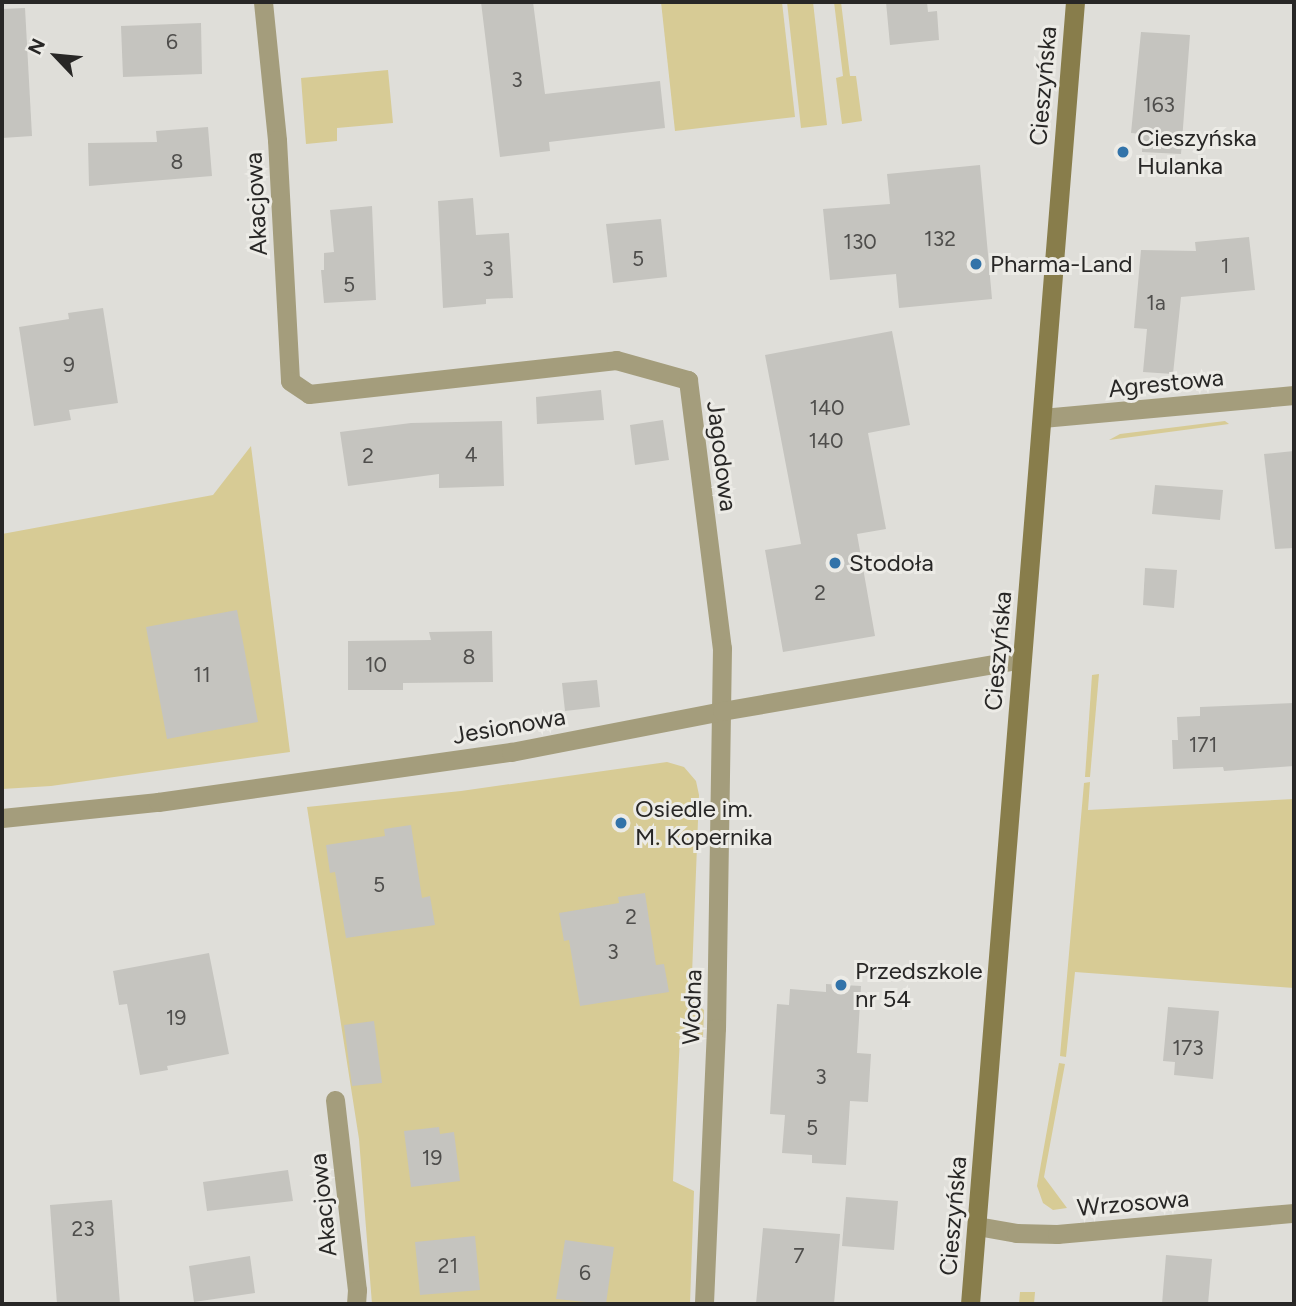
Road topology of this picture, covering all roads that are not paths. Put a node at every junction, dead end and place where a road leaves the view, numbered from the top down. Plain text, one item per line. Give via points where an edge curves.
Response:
1 (263, 2) edge
2 (1074, 2) edge
3 (309, 394) joint
4 (1294, 395) edge
5 (1042, 418) junction
6 (1022, 659) junction
7 (722, 711) junction
8 (2, 818) edge
9 (335, 1100) dead end
10 (1294, 1213) edge
11 (977, 1226) junction
12 (356, 1304) edge
13 (704, 1304) edge
14 (970, 1304) edge

1 - 3 street, Akacjowa via 277,141 290,381
2 - 5 main road, Cieszyńska
3 - 7 street, Jagodowa via 616,360 688,380 722,648
4 - 5 street, Agrestowa
5 - 6 main road, Cieszyńska
6 - 7 street, Jesionowa
6 - 11 main road, Cieszyńska
7 - 8 street, Jesionowa via 498,754 158,802
7 - 13 street, Wodna via 716,1028
9 - 12 street, Akacjowa
10 - 11 street, Wrzosowa via 1057,1234
11 - 14 main road, Cieszyńska

